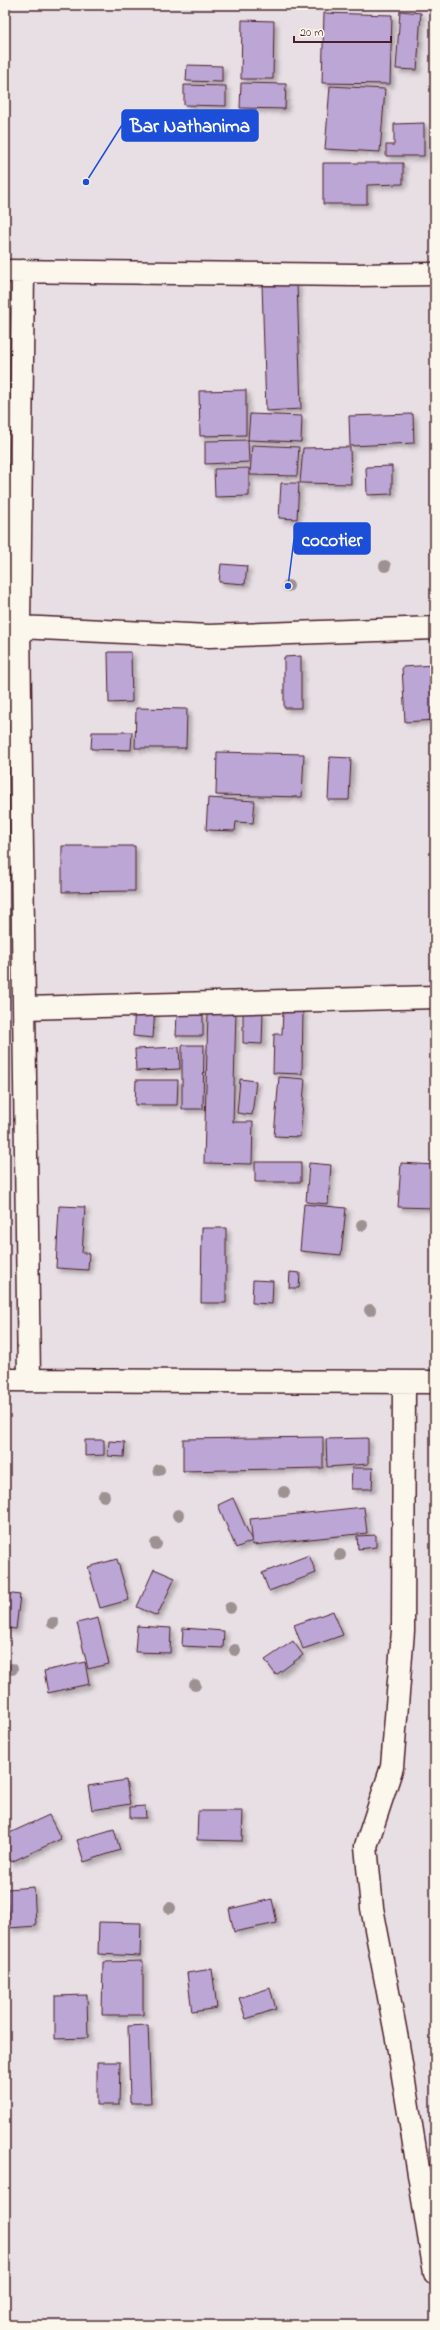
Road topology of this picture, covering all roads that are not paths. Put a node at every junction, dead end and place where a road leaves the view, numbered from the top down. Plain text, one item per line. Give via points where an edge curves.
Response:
1 (14, 271) edge
2 (435, 274) edge
3 (19, 627) junction
4 (435, 628) edge
5 (435, 997) edge
6 (25, 1008) junction
7 (5, 1380) edge
8 (29, 1380) junction
9 (404, 1382) junction
10 (435, 1382) edge
11 (435, 2273) edge

1 - 2 street
1 - 3 street
3 - 4 street via 209,636
3 - 6 street
5 - 6 street
6 - 8 street
7 - 8 street
8 - 9 street
9 - 10 street
9 - 11 street via 403,1631 392,1767 366,1846 372,1908 397,2039

